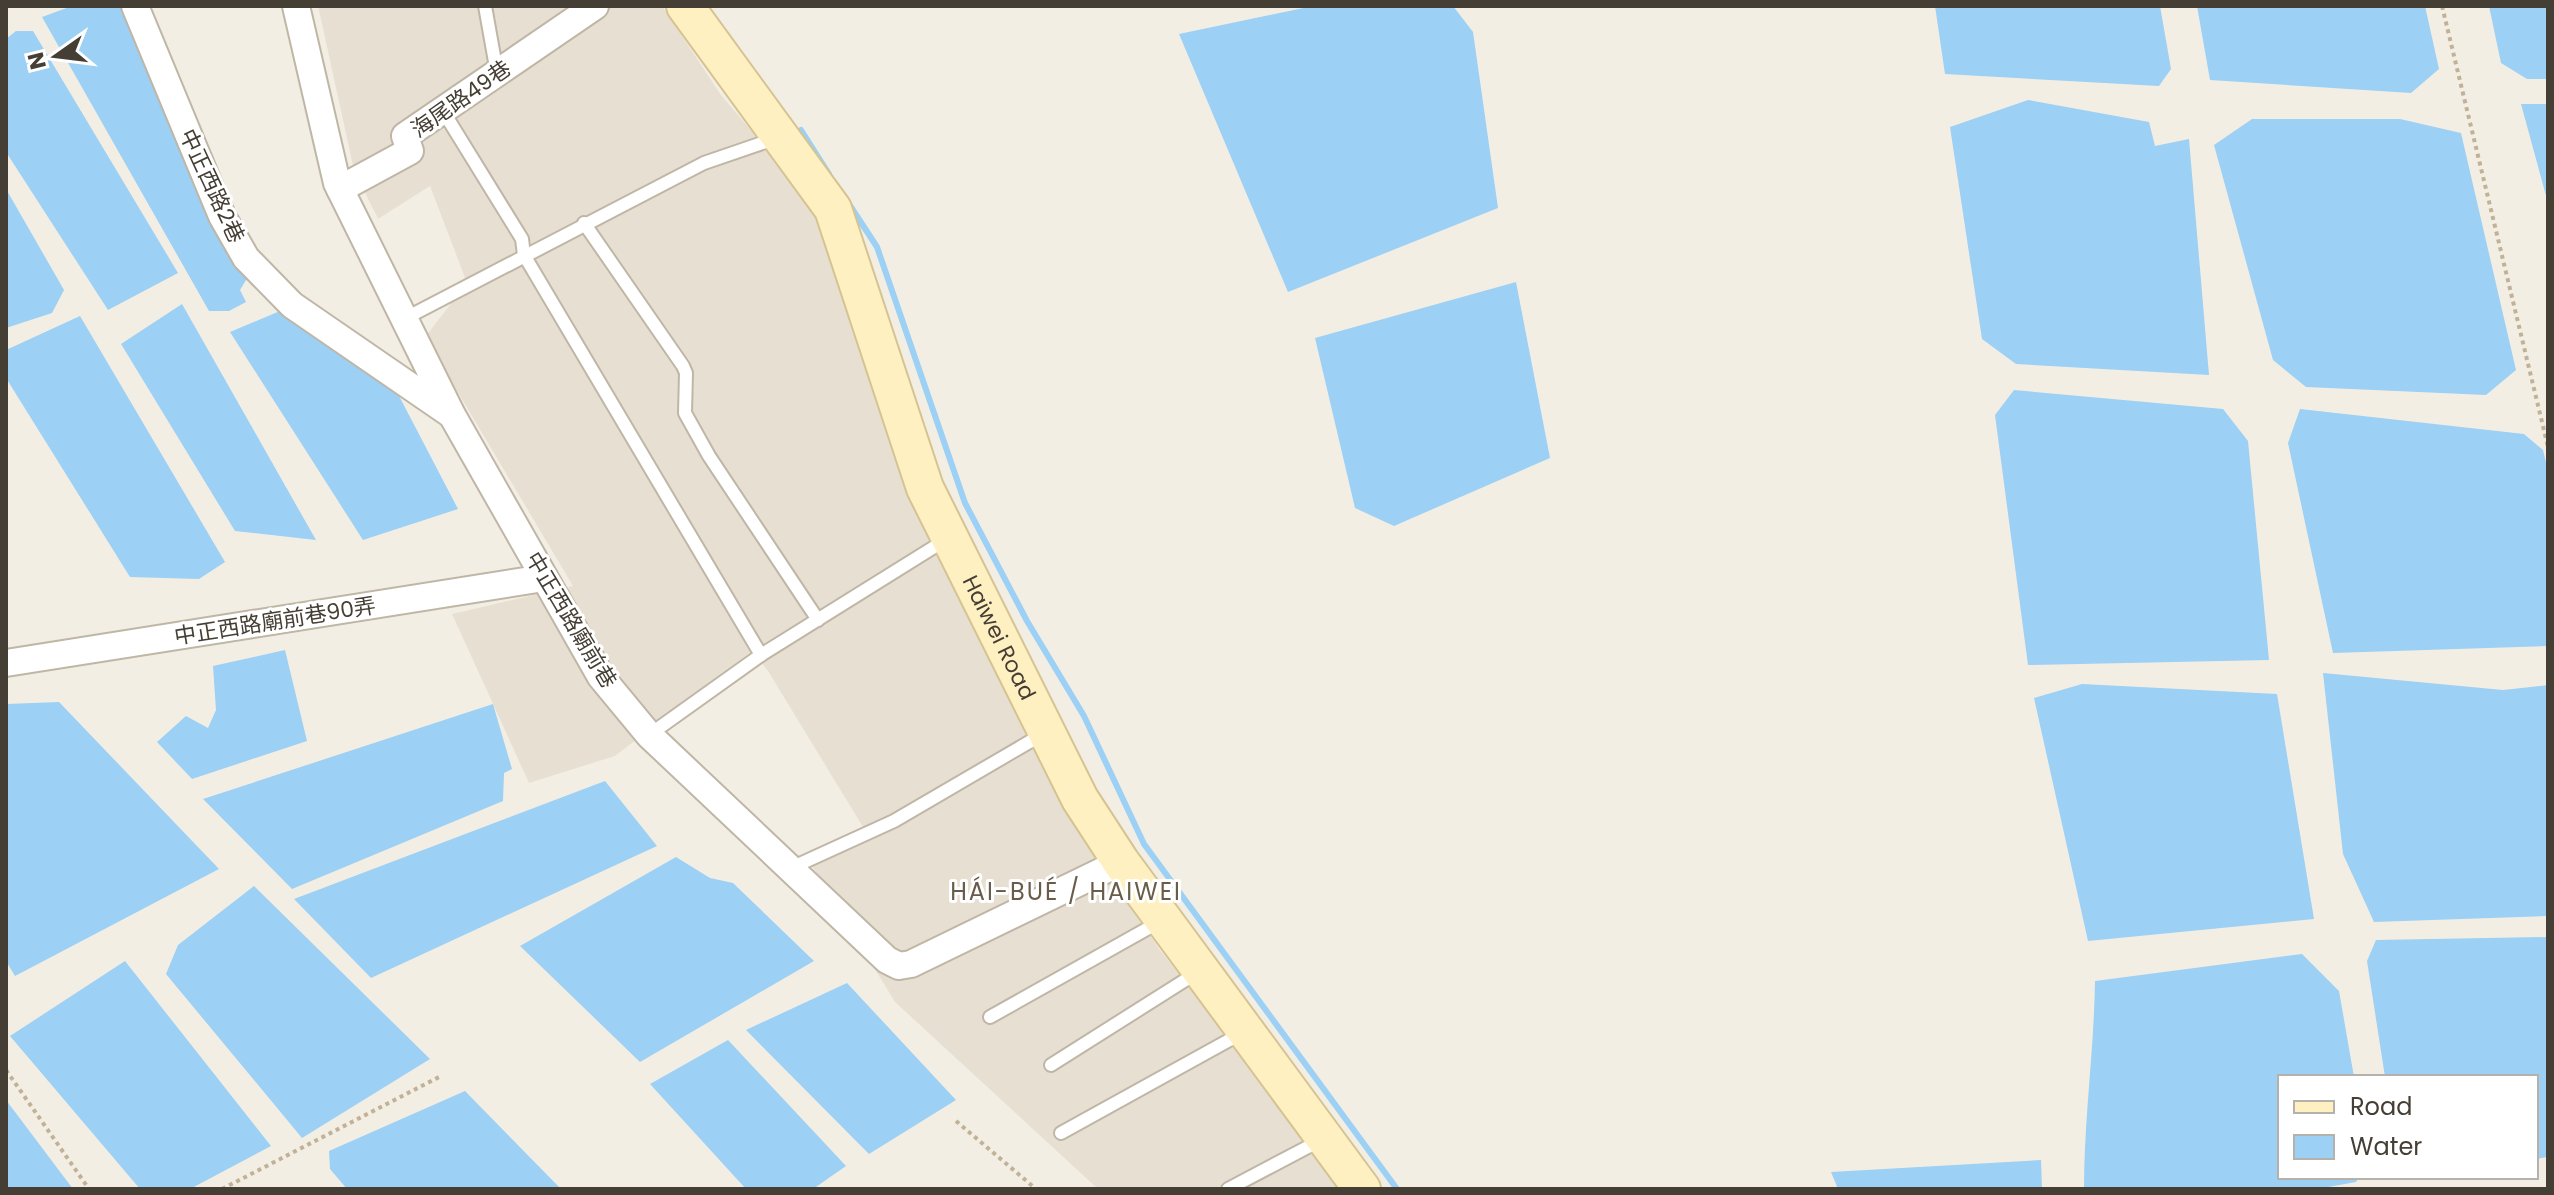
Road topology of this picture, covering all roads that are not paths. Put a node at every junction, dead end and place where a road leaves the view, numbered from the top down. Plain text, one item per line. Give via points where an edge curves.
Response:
1 (135, 6) edge
2 (296, 6) edge
3 (485, 6) edge
4 (595, 6) edge
5 (685, 6) edge
6 (697, 6) edge
7 (714, 47) junction
8 (497, 73) junction
9 (443, 111) junction
10 (780, 137) junction
11 (340, 189) junction
12 (584, 223) junction
13 (524, 255) junction
14 (402, 320) junction
15 (452, 415) junction
16 (948, 538) junction
17 (544, 578) junction
18 (818, 620) junction
19 (761, 655) junction
20 (6, 663) edge
21 (1046, 733) junction
22 (649, 735) junction
23 (1121, 862) junction
24 (790, 869) junction
25 (1164, 920) junction
26 (1200, 970) junction
27 (990, 1017) dead end
28 (1245, 1031) junction
29 (1051, 1065) dead end
30 (1061, 1133) dead end
31 (1326, 1138) junction
32 (1228, 1189) edge
33 (1362, 1189) edge

1 - 15 street, 中正西路2巷 via 222,216 246,258 292,305
2 - 11 street, 中正西路廟前巷
3 - 8 lane
4 - 8 street, 海尾路49巷
5 - 7 street, Haiwei Road
6 - 7 street, Haiwei Road
7 - 10 street, Haiwei Road
8 - 9 street, 海尾路49巷
9 - 11 street, 海尾路49巷 via 405,136 410,151
9 - 13 lane via 522,239
10 - 12 lane via 704,163
10 - 16 street, Haiwei Road via 833,209 899,414
11 - 14 street, 中正西路廟前巷
12 - 13 lane
12 - 18 lane via 683,366 685,413
13 - 14 lane
13 - 19 lane
14 - 15 street, 中正西路廟前巷
15 - 17 street, 中正西路廟前巷
16 - 18 lane
16 - 21 street, Haiwei Road
17 - 20 street, 中正西路廟前巷90弄
17 - 22 street, 中正西路廟前巷 via 601,677
18 - 19 lane
19 - 22 lane
21 - 23 street, Haiwei Road
21 - 24 lane via 894,821
22 - 24 street, 中正西路廟前巷
23 - 24 street, 中正西路廟前巷 via 899,966
23 - 25 street, Haiwei Road
25 - 26 street, Haiwei Road
25 - 27 lane
26 - 28 street, Haiwei Road
26 - 29 lane
28 - 30 lane
28 - 31 street, Haiwei Road
31 - 32 lane
31 - 33 street, Haiwei Road

